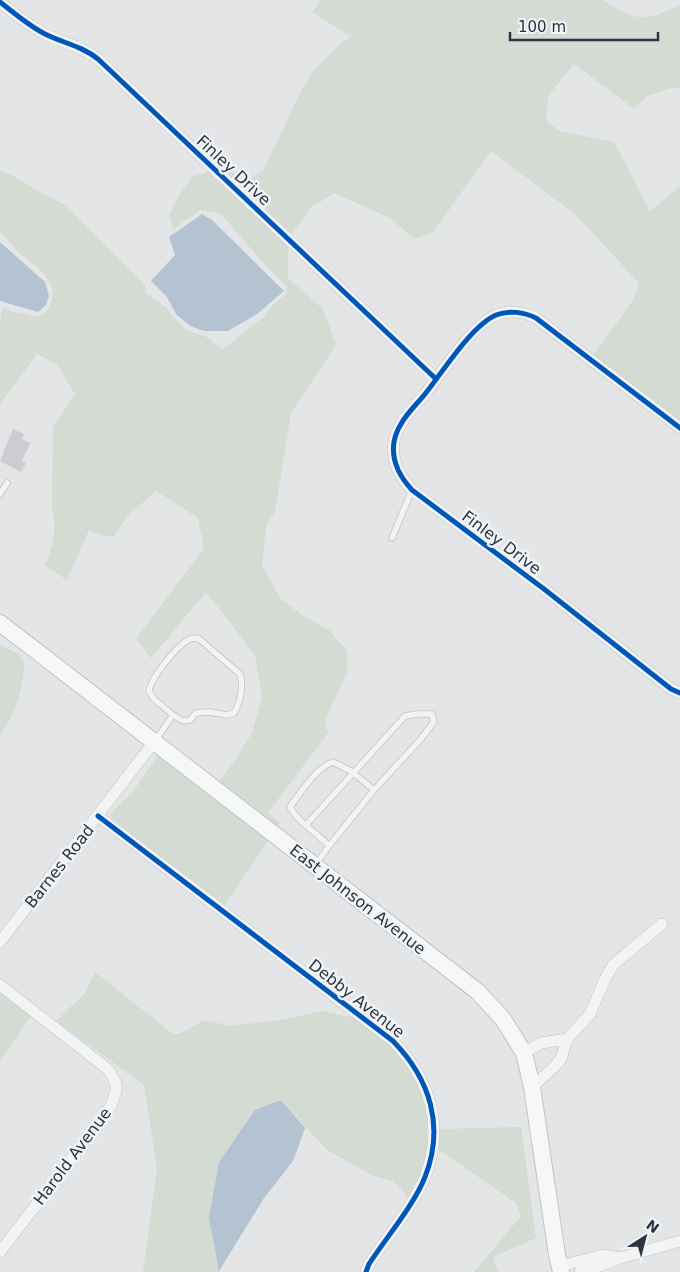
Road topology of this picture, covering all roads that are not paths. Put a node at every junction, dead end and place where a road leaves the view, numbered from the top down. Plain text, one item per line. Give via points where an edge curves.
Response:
1 (0, 2) edge
2 (436, 379) junction
3 (680, 428) edge
4 (7, 483) dead end
5 (412, 490) junction
6 (0, 494) edge
7 (392, 538) dead end
8 (0, 623) edge
9 (680, 693) edge
10 (173, 715) junction
11 (154, 742) junction
12 (353, 774) junction
13 (374, 790) junction
14 (98, 816) junction
15 (306, 825) junction
16 (329, 846) junction
17 (314, 866) junction
18 (662, 924) dead end
19 (0, 942) edge
20 (0, 985) edge
21 (567, 1039) junction
22 (524, 1053) junction
23 (532, 1087) junction
24 (680, 1241) edge
25 (0, 1252) edge
26 (620, 1258) junction
27 (561, 1269) edge
28 (366, 1272) edge
29 (580, 1272) edge

1 - 2 street, Finley Drive via 34,28 98,59
2 - 3 street, Finley Drive via 487,320 504,313 520,313 536,318
2 - 5 street, Finley Drive via 401,424 394,442 398,470
4 - 6 lane
5 - 7 lane
5 - 9 street, Finley Drive
8 - 11 main road, East Johnson Avenue
10 - 10 lane via 182,721 190,720 196,713 227,715 237,708 242,681 240,674 198,638 191,638 179,648 150,685 149,691 154,699
10 - 11 lane
11 - 14 street, Barnes Road
11 - 17 main road, East Johnson Avenue
12 - 13 lane
12 - 13 lane via 405,716 432,714 434,722
12 - 15 lane
12 - 15 lane via 333,762 325,765 299,793 290,807 295,817
13 - 16 lane
14 - 19 street, Barnes Road
14 - 28 street, Debby Avenue via 394,1040 415,1066 426,1088 432,1112 430,1162 417,1193
15 - 16 lane
16 - 17 lane
17 - 22 main road, East Johnson Avenue via 477,991 503,1019
18 - 21 street via 613,965 590,1014
20 - 25 street, Harold Avenue via 109,1070 116,1084 111,1106
21 - 22 street via 541,1043
21 - 23 street via 561,1058
22 - 23 main road, East Johnson Avenue
23 - 27 main road, East Johnson Avenue
24 - 26 street
26 - 27 street via 603,1255
26 - 29 street

